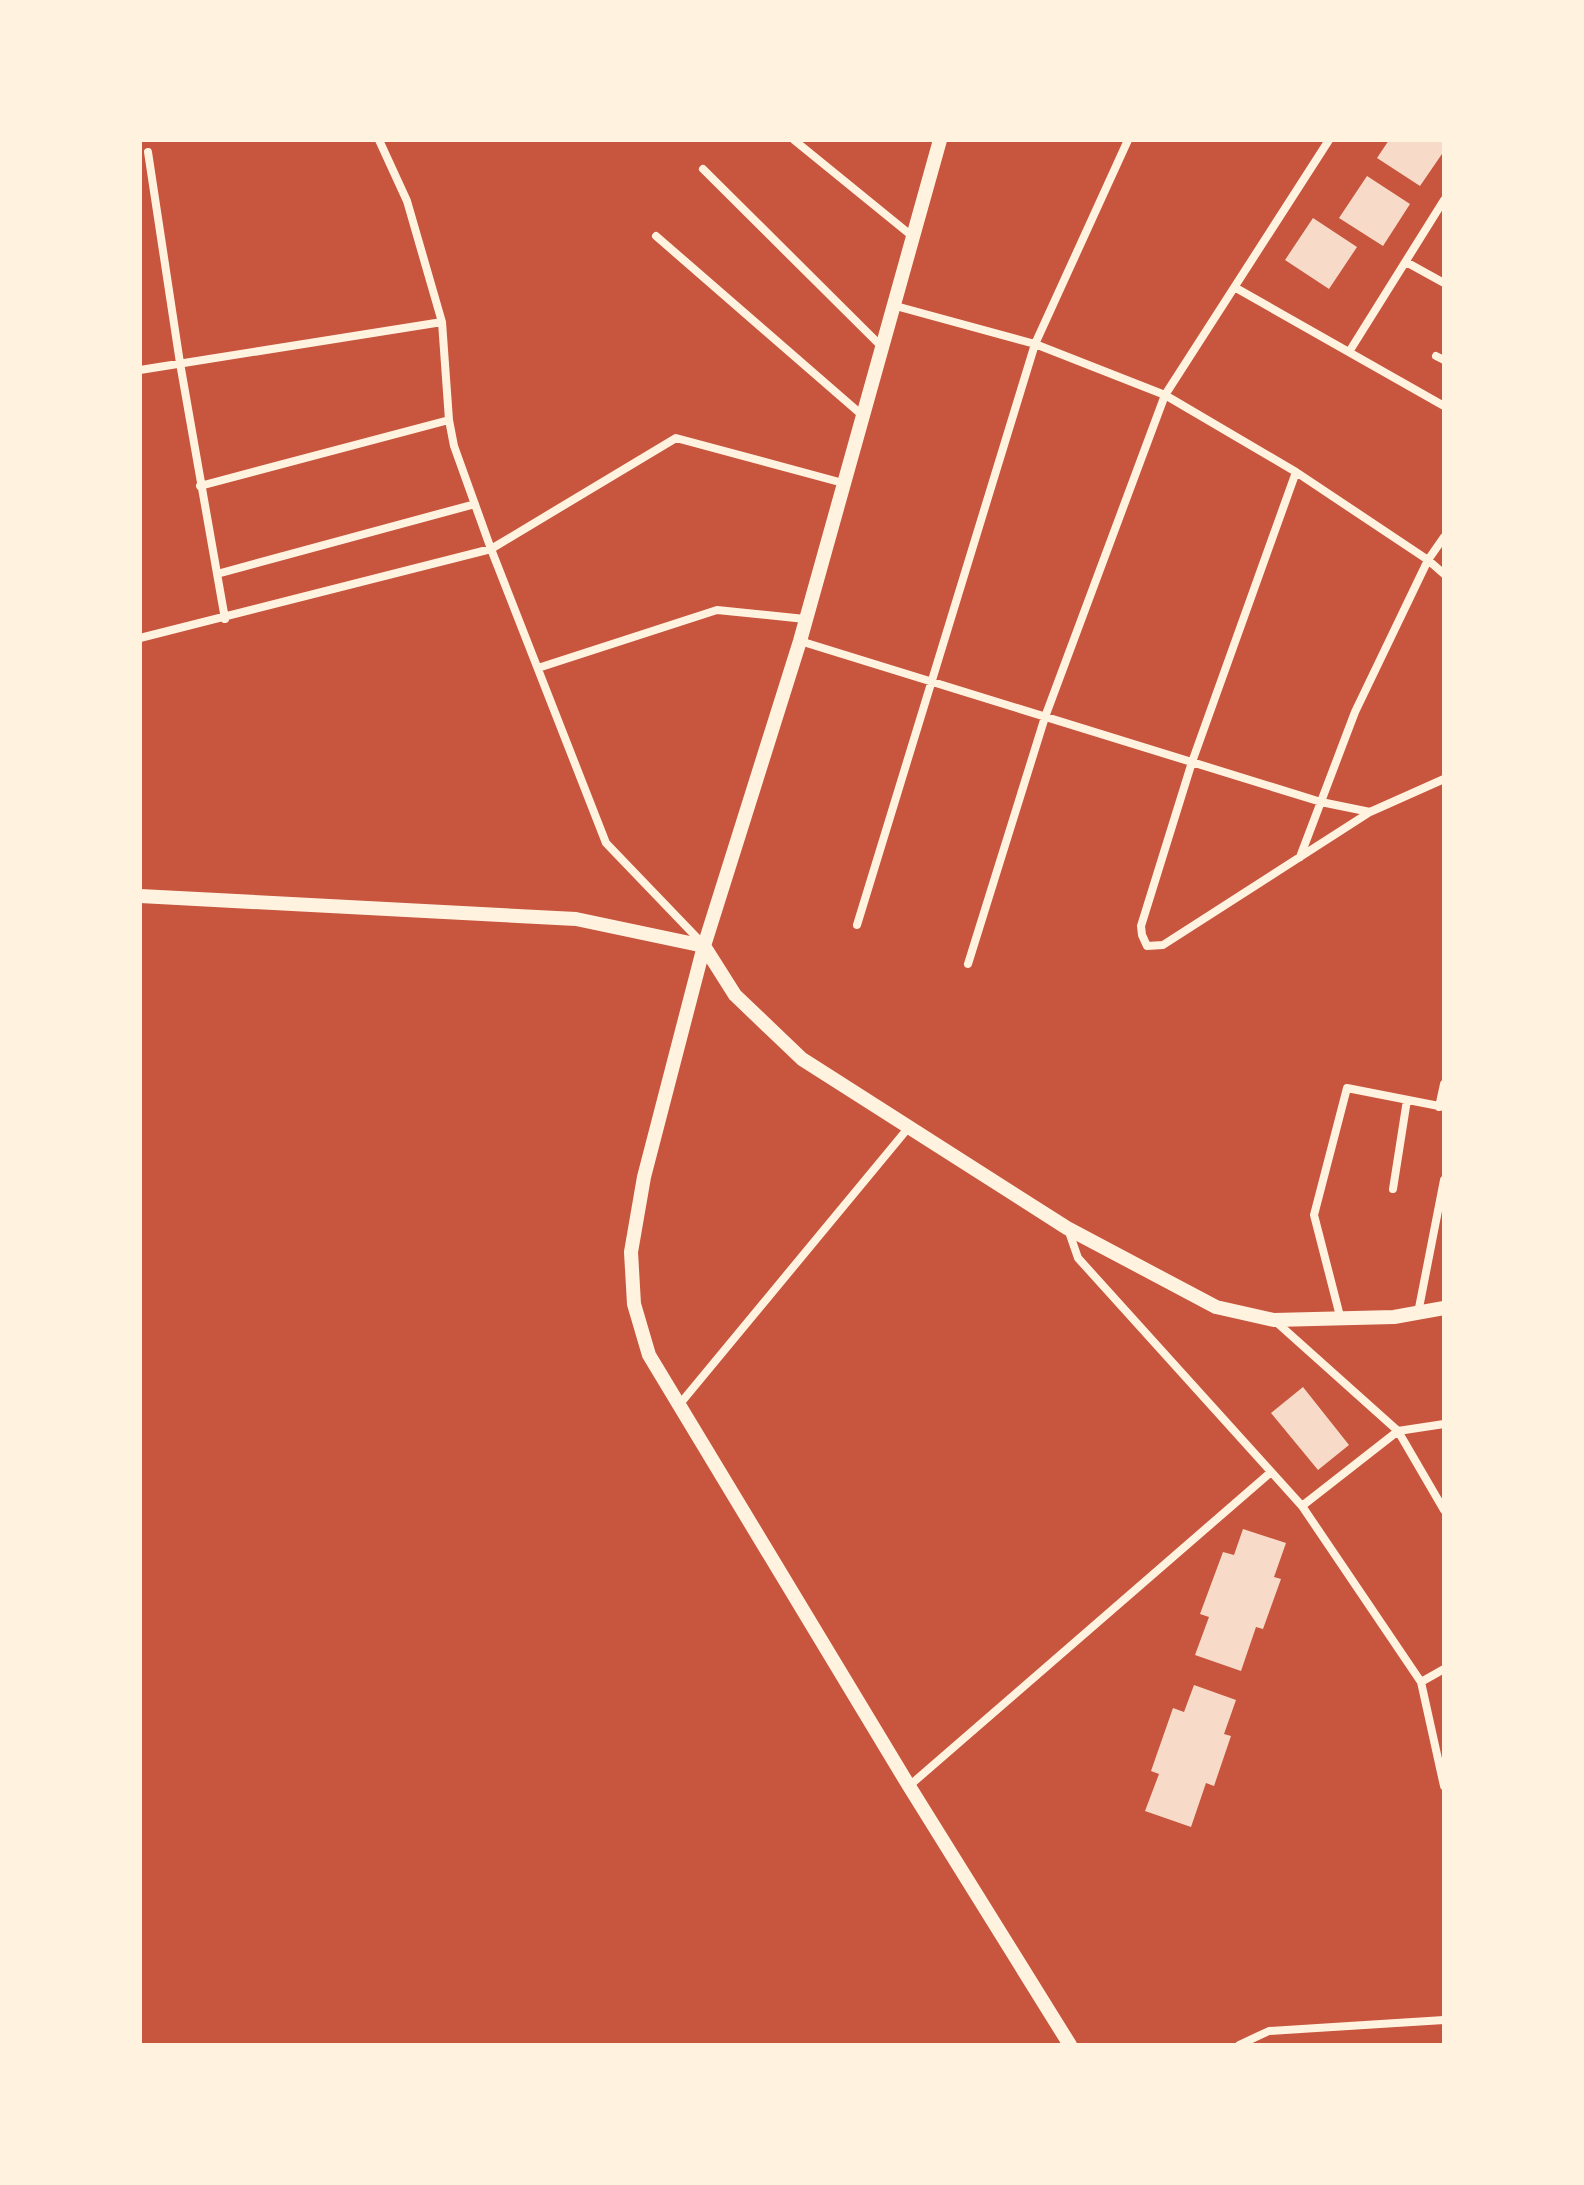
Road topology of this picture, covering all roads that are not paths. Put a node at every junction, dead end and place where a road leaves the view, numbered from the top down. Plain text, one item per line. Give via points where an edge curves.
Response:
1 (379, 140) edge
2 (794, 140) edge
3 (1128, 140) edge
4 (1329, 140) edge
5 (937, 141) edge
6 (148, 152) dead end
7 (703, 169) dead end
8 (1444, 200) edge
9 (656, 236) dead end
10 (912, 236) junction
11 (1406, 262) junction
12 (1444, 283) edge
13 (1236, 288) junction
14 (892, 305) junction
15 (442, 322) junction
16 (1035, 344) junction
17 (882, 347) junction
18 (1349, 352) junction
19 (180, 363) junction
20 (140, 370) edge
21 (1165, 395) junction
22 (1444, 406) edge
23 (862, 415) junction
24 (449, 420) junction
25 (1296, 472) junction
26 (843, 483) junction
27 (200, 486) junction
28 (475, 504) junction
29 (1444, 537) edge
30 (491, 549) junction
31 (1428, 560) junction
32 (217, 574) junction
33 (1444, 574) edge
34 (225, 619) junction
35 (805, 619) junction
36 (140, 638) edge
37 (800, 641) junction
38 (538, 668) junction
39 (930, 681) junction
40 (1045, 717) junction
41 (1192, 762) junction
42 (1444, 779) edge
43 (1321, 802) junction
44 (1370, 812) junction
45 (1300, 858) junction
46 (140, 896) edge
47 (857, 925) dead end
48 (704, 946) junction
49 (968, 964) dead end
50 (1444, 1084) edge
51 (1407, 1100) junction
52 (1442, 1107) edge
53 (909, 1127) junction
54 (1444, 1180) edge
55 (1393, 1189) dead end
56 (1067, 1228) junction
57 (1444, 1308) edge
58 (1418, 1313) junction
59 (1274, 1320) junction
60 (1341, 1320) junction
61 (679, 1405) junction
62 (1444, 1424) edge
63 (1398, 1431) junction
64 (1271, 1472) junction
65 (1302, 1506) junction
66 (1444, 1510) edge
67 (1444, 1669) edge
68 (1421, 1682) junction
69 (909, 1786) junction
70 (1444, 1786) edge
71 (1444, 2020) edge
72 (1070, 2045) edge
73 (1239, 2045) edge

1 - 15 street via 407,201
2 - 10 street
3 - 16 street
4 - 13 street
5 - 10 main road
6 - 19 street
7 - 17 street
8 - 11 street
9 - 23 street
10 - 14 main road
11 - 12 street
11 - 18 street
13 - 18 street
13 - 21 street
14 - 16 street
14 - 17 main road
15 - 19 street
15 - 24 street
16 - 21 street
16 - 39 street
17 - 23 main road
18 - 22 street
19 - 20 street
19 - 27 street
21 - 25 street
21 - 40 street
23 - 26 main road
24 - 27 street
24 - 28 street
25 - 31 street
25 - 41 street
26 - 30 street via 676,438
26 - 35 main road
27 - 32 street
28 - 30 street
28 - 32 street
29 - 31 street
30 - 34 street
30 - 38 street
31 - 33 street
31 - 43 street via 1355,712
32 - 34 street
34 - 36 street
35 - 37 main road
35 - 38 street via 717,610
37 - 39 street
37 - 48 main road
38 - 48 street via 606,843
39 - 40 street
39 - 47 street
40 - 41 street
40 - 49 street
41 - 43 street
41 - 45 street via 1141,926 1147,946 1163,945
42 - 44 street
43 - 44 street
43 - 45 street
44 - 45 street
46 - 48 main road via 576,919
48 - 53 main road via 735,995 802,1059
48 - 61 main road via 644,1177 631,1252 634,1304 649,1355
50 - 52 street
51 - 52 street
51 - 55 street
51 - 60 street via 1347,1088 1314,1215
53 - 56 main road
53 - 61 street
54 - 58 street
56 - 59 main road via 1216,1307
56 - 64 street via 1078,1258
57 - 58 main road
58 - 60 main road
59 - 60 main road
59 - 63 street
61 - 69 main road
62 - 63 street
63 - 65 street
63 - 66 street
64 - 65 street
64 - 69 street
65 - 68 street
67 - 68 street
68 - 70 street
69 - 72 main road
71 - 73 street via 1269,2031

